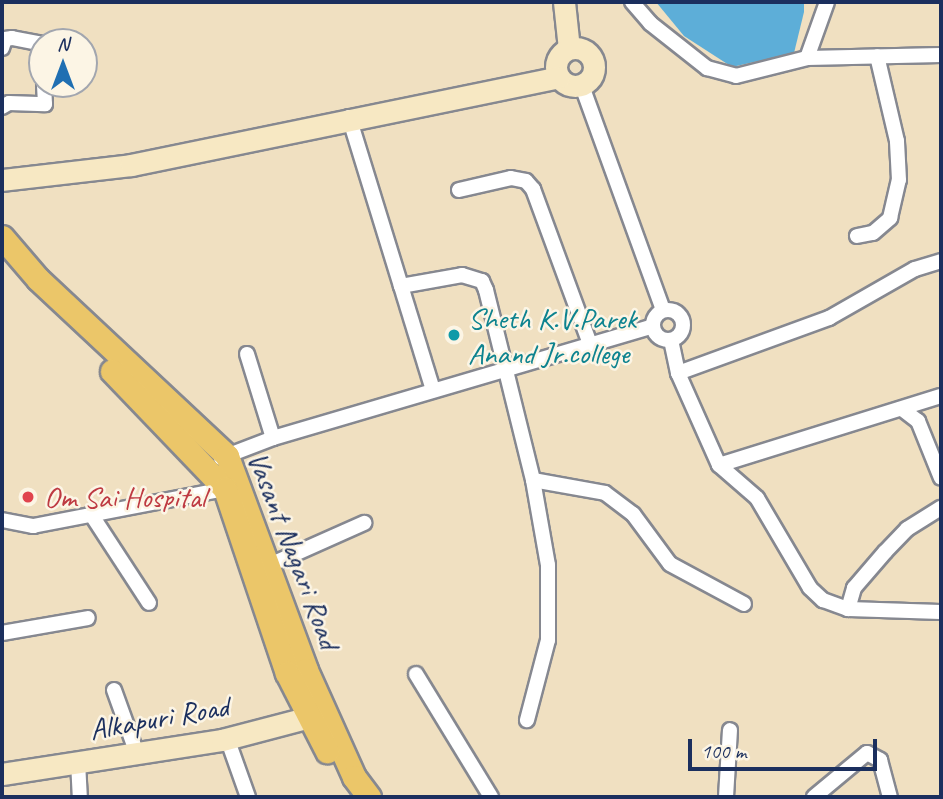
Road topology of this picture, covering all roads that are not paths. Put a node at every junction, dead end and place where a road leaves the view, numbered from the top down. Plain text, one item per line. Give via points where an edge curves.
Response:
1 (564, 2) edge
2 (632, 2) edge
3 (827, 2) edge
4 (28, 41) edge
5 (2, 48) edge
6 (569, 50) junction
7 (941, 55) edge
8 (877, 56) junction
9 (807, 58) junction
10 (559, 77) junction
11 (582, 86) junction
12 (45, 98) edge
13 (2, 107) edge
14 (349, 117) junction
15 (2, 180) edge
16 (459, 190) dead end
17 (857, 236) dead end
18 (2, 237) edge
19 (2, 261) edge
20 (941, 261) edge
21 (401, 286) junction
22 (663, 310) junction
23 (653, 326) junction
24 (671, 340) junction
25 (590, 344) junction
26 (247, 354) dead end
27 (503, 370) junction
28 (678, 373) junction
29 (433, 390) junction
30 (941, 396) edge
31 (902, 409) junction
32 (273, 438) junction
33 (227, 456) junction
34 (204, 465) junction
35 (719, 465) junction
36 (941, 478) edge
37 (533, 480) junction
38 (225, 489) junction
39 (941, 508) edge
40 (91, 514) junction
41 (2, 520) edge
42 (364, 523) dead end
43 (261, 569) junction
44 (149, 603) dead end
45 (744, 604) dead end
46 (848, 609) junction
47 (941, 612) edge
48 (88, 618) dead end
49 (2, 633) edge
50 (416, 674) dead end
51 (114, 690) dead end
52 (317, 715) junction
53 (527, 720) dead end
54 (730, 730) dead end
55 (228, 738) junction
56 (136, 751) junction
57 (78, 762) junction
58 (2, 774) edge
59 (80, 797) edge
60 (248, 797) edge
61 (351, 797) edge
62 (369, 797) edge
63 (491, 797) edge
64 (726, 797) edge
65 (814, 797) edge
66 (890, 797) edge

1 - 6 street
2 - 9 street via 650,23 707,68 736,76
3 - 9 street
4 - 5 street via 5,39
6 - 10 street via 556,64
6 - 11 street via 587,52 594,61 591,78
7 - 8 street
8 - 9 street
8 - 17 street via 897,141 899,180 890,218 873,233
10 - 11 street via 569,85
10 - 14 street
11 - 22 street
12 - 13 street via 45,104 9,103
14 - 15 street via 131,165
14 - 21 street
16 - 25 street via 511,178 526,181 533,189
18 - 33 main road, Vasant Nagari Road via 38,279
19 - 34 main road, Vasant Nagari Road
20 - 28 street via 915,269 830,318
21 - 27 street via 462,275 482,281
21 - 29 street
22 - 23 street
22 - 24 street via 673,310 684,320 683,330
23 - 24 street via 661,339
23 - 25 street
24 - 28 street
25 - 27 street
26 - 32 street
27 - 29 street
27 - 37 street
28 - 35 street
29 - 32 street
30 - 31 street
31 - 35 street
31 - 36 street via 918,421
32 - 33 street
33 - 34 street
33 - 43 main road, Vasant Nagari Road
34 - 38 main road, Vasant Nagari Road
35 - 46 street via 757,498 810,588 823,600
37 - 45 street via 605,493 633,514 670,564
37 - 53 street via 548,565 548,640
38 - 40 street
38 - 43 main road, Vasant Nagari Road
39 - 46 street via 907,529 885,552 854,588
40 - 41 street via 33,526
40 - 44 street
42 - 43 street
43 - 52 main road, Vasant Nagari Road via 288,673
46 - 47 street
48 - 49 street
50 - 63 street
51 - 56 street
52 - 55 street, Alkapuri Road
52 - 61 main road, Vasant Nagari Road
52 - 62 main road, Vasant Nagari Road
54 - 64 street
55 - 56 street, Alkapuri Road
55 - 60 street
56 - 57 street, Alkapuri Road
57 - 58 street, Alkapuri Road
57 - 59 street
65 - 66 street via 867,753 880,760

